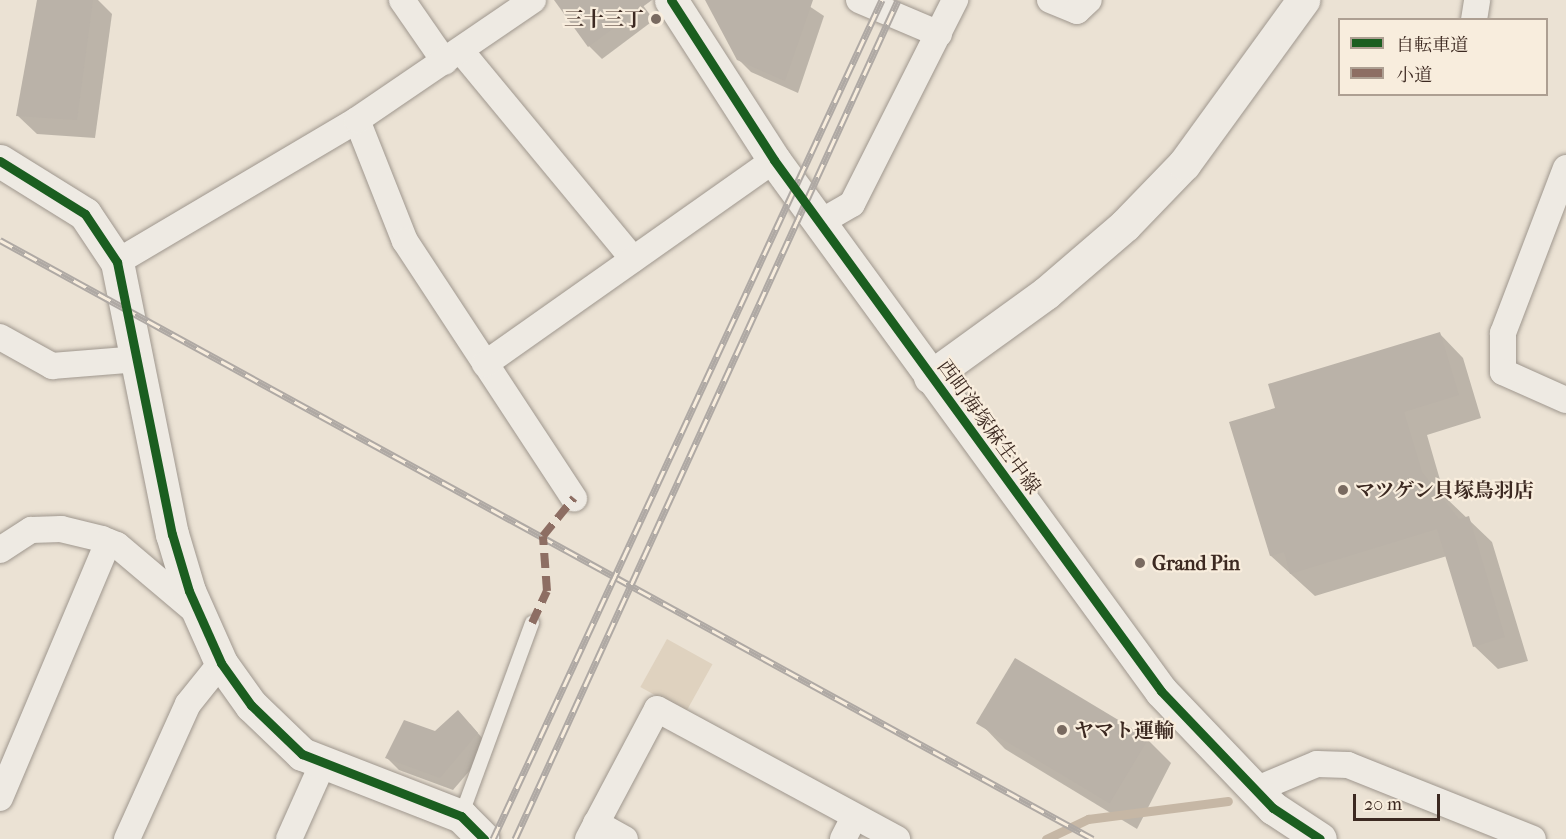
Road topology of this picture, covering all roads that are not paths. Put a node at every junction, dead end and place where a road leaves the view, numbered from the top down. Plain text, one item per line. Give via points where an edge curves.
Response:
1 (402, 0) edge
2 (533, 0) edge
3 (671, 0) edge
4 (859, 0) edge
5 (956, 0) edge
6 (1050, 0) edge
7 (1089, 0) edge
8 (1303, 0) edge
9 (1477, 0) edge
10 (1474, 18) edge
11 (939, 34) junction
12 (453, 56) junction
13 (357, 120) junction
14 (774, 160) junction
15 (0, 161) edge
16 (1566, 168) edge
17 (819, 223) junction
18 (633, 259) junction
19 (117, 262) junction
20 (0, 337) edge
21 (139, 359) junction
22 (485, 364) junction
23 (930, 377) junction
24 (1566, 400) edge
25 (574, 498) dead end
26 (108, 542) junction
27 (0, 550) edge
28 (199, 614) junction
29 (532, 623) dead end
30 (221, 663) junction
31 (323, 763) junction
32 (1255, 790) junction
33 (0, 798) edge
34 (848, 828) edge
35 (476, 831) edge
36 (592, 831) edge
37 (127, 839) edge
38 (289, 839) edge
39 (625, 839) edge
40 (897, 839) edge
41 (1320, 839) edge
42 (1533, 839) edge

1 - 12 street
2 - 12 street
3 - 14 street, 西町海塚麻生中線
4 - 11 street
5 - 11 street
6 - 7 street via 1077,11
8 - 23 street via 1184,164 1125,225 1046,293
9 - 10 street
11 - 17 street via 852,204
12 - 13 street
12 - 18 street
13 - 19 street
13 - 22 street via 405,241
14 - 17 street, 西町海塚麻生中線
14 - 18 street
15 - 19 street via 85,214
16 - 24 street via 1503,333 1503,372
17 - 23 street, 西町海塚麻生中線
18 - 22 street
19 - 21 street
20 - 21 street via 52,366
21 - 28 street via 172,534
22 - 25 street
23 - 32 street, 西町海塚麻生中線 via 1161,691
26 - 27 street via 62,529 31,530
26 - 28 street
26 - 33 street
28 - 30 street
29 - 35 lane
30 - 31 street via 251,705 302,754
30 - 37 street via 188,704
31 - 35 street
31 - 38 street
32 - 41 street, 西町海塚麻生中線
32 - 42 street via 1317,764 1348,765
34 - 36 street via 657,709
34 - 40 street
36 - 39 street

